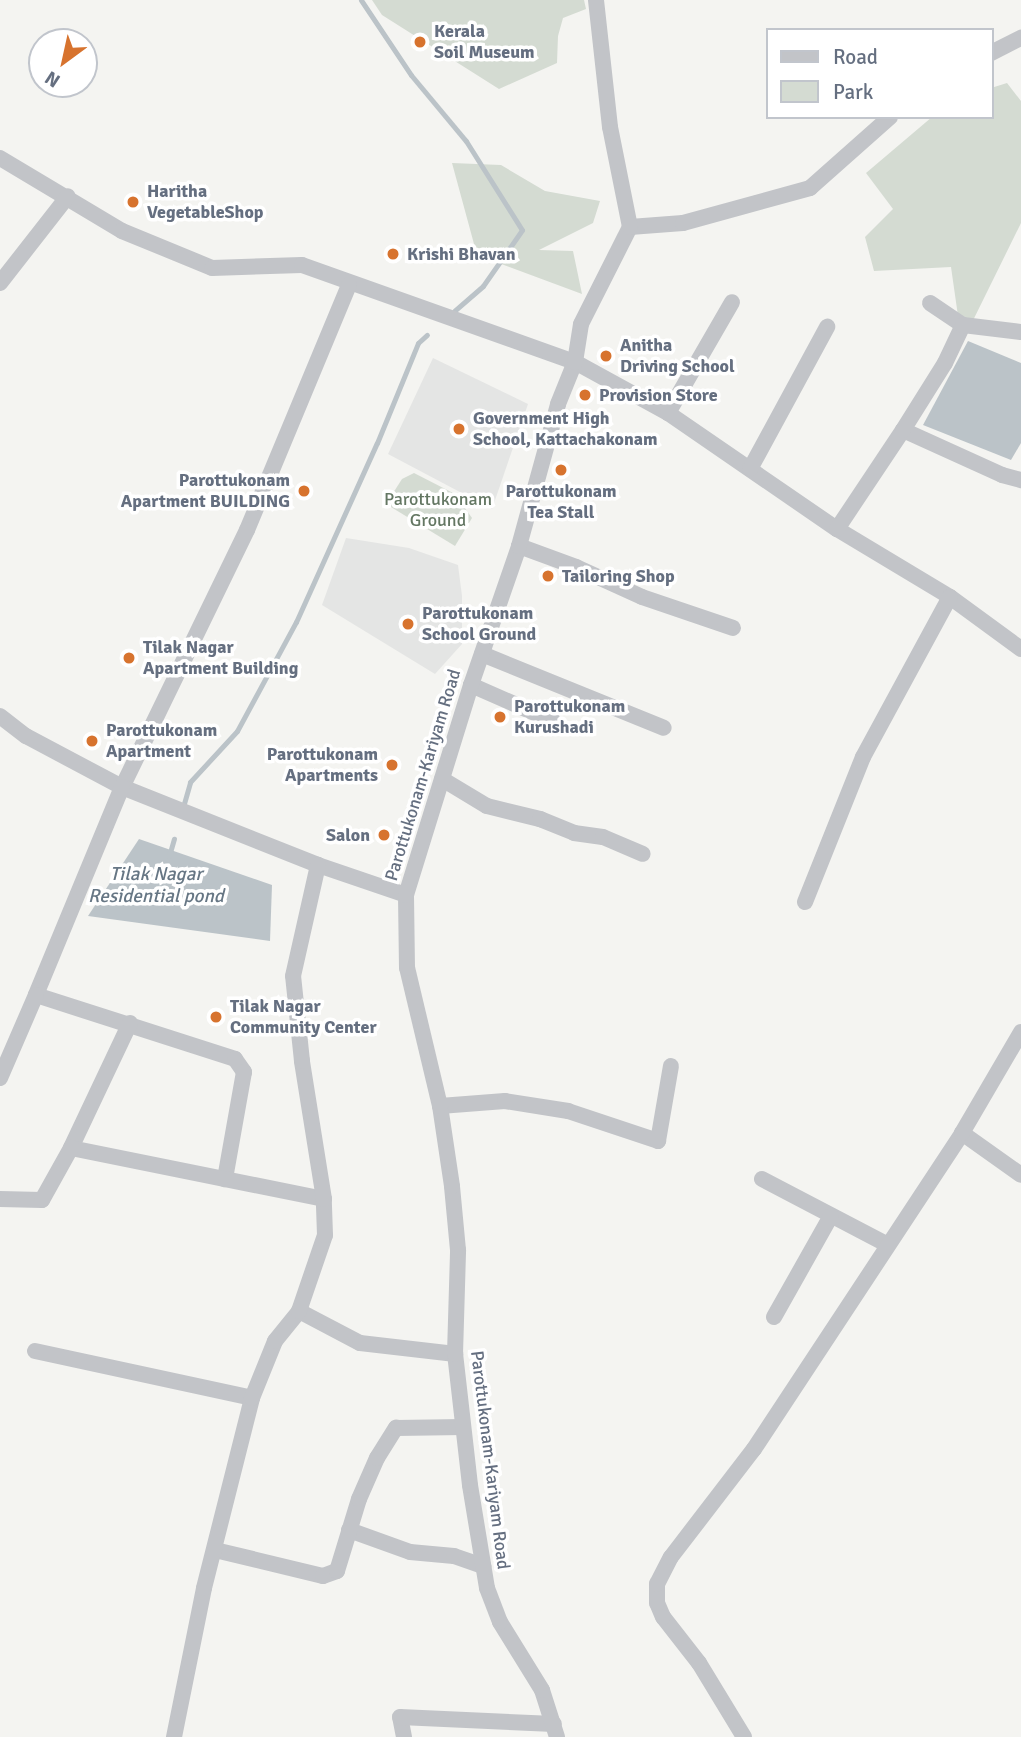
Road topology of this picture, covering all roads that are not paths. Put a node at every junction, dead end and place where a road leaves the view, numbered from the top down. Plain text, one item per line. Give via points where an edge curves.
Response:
1 (596, 0) edge
2 (1021, 38) edge
3 (993, 52) edge
4 (888, 119) edge
5 (0, 158) edge
6 (68, 197) junction
7 (630, 227) junction
8 (0, 283) edge
9 (349, 285) junction
10 (732, 302) dead end
11 (930, 303) dead end
12 (963, 326) junction
13 (827, 327) dead end
14 (1021, 332) edge
15 (575, 362) junction
16 (668, 413) junction
17 (903, 430) junction
18 (751, 469) junction
19 (1021, 480) edge
20 (837, 528) junction
21 (519, 546) junction
22 (950, 597) junction
23 (733, 628) dead end
24 (1021, 649) edge
25 (482, 654) junction
26 (471, 685) junction
27 (0, 716) edge
28 (553, 721) dead end
29 (664, 728) dead end
30 (442, 779) junction
31 (122, 787) junction
32 (643, 854) dead end
33 (318, 865) junction
34 (406, 895) junction
35 (805, 902) dead end
36 (36, 995) junction
37 (130, 1023) junction
38 (1021, 1032) edge
39 (671, 1066) dead end
40 (0, 1078) edge
41 (440, 1106) junction
42 (962, 1133) junction
43 (71, 1148) junction
44 (1021, 1175) edge
45 (225, 1179) junction
46 (762, 1180) dead end
47 (0, 1199) edge
48 (324, 1199) junction
49 (831, 1216) junction
50 (888, 1245) junction
51 (299, 1311) junction
52 (774, 1317) dead end
53 (35, 1351) dead end
54 (455, 1354) junction
55 (252, 1398) junction
56 (463, 1427) junction
57 (349, 1530) junction
58 (215, 1550) junction
59 (483, 1566) junction
60 (555, 1731) edge
61 (174, 1737) edge
62 (404, 1737) edge
63 (744, 1737) edge

1 - 7 street via 610,127
2 - 3 street
4 - 7 street via 810,188 683,223
5 - 6 street
6 - 8 street
6 - 9 street via 121,231 212,268 302,265
7 - 15 street, Parottukonam-Kariyam Road via 581,324
9 - 15 street
9 - 31 street via 247,530
10 - 16 street
11 - 12 street
12 - 14 street
12 - 17 street
13 - 18 street
15 - 16 street
15 - 21 street, Parottukonam-Kariyam Road via 558,404
16 - 18 street
17 - 19 street
17 - 20 street
18 - 20 street
20 - 22 street
21 - 23 street via 642,597
21 - 25 street, Parottukonam-Kariyam Road
22 - 24 street
22 - 35 street via 863,757
25 - 26 street, Parottukonam-Kariyam Road
25 - 29 street
26 - 28 street
26 - 30 street, Parottukonam-Kariyam Road
27 - 31 street via 26,736
30 - 32 street via 487,806 603,837
30 - 34 street, Parottukonam-Kariyam Road
31 - 33 street
31 - 36 street
33 - 34 street
33 - 48 street via 293,976
34 - 41 street, Parottukonam-Kariyam Road via 407,968
36 - 37 street
36 - 40 street
37 - 43 street
37 - 45 street via 235,1059 244,1072
38 - 42 street
39 - 41 street via 657,1141 568,1111 505,1101
41 - 54 street, Parottukonam-Kariyam Road via 458,1250
42 - 44 street
42 - 50 street
43 - 45 street
43 - 47 street via 42,1200
45 - 48 street
46 - 49 street
48 - 51 street via 325,1235
49 - 50 street
49 - 52 street
50 - 63 street via 754,1450 671,1557 657,1584 663,1618 699,1663
51 - 54 street via 360,1343
51 - 55 street via 275,1341
53 - 55 street
54 - 56 street, Parottukonam-Kariyam Road
55 - 58 street
56 - 57 street via 396,1429 377,1458
56 - 59 street, Parottukonam-Kariyam Road
57 - 58 street via 337,1571 323,1576
57 - 59 street via 410,1552 454,1556
58 - 61 street
59 - 60 street, Parottukonam-Kariyam Road via 486,1588 500,1622 542,1690
60 - 62 street via 400,1717

